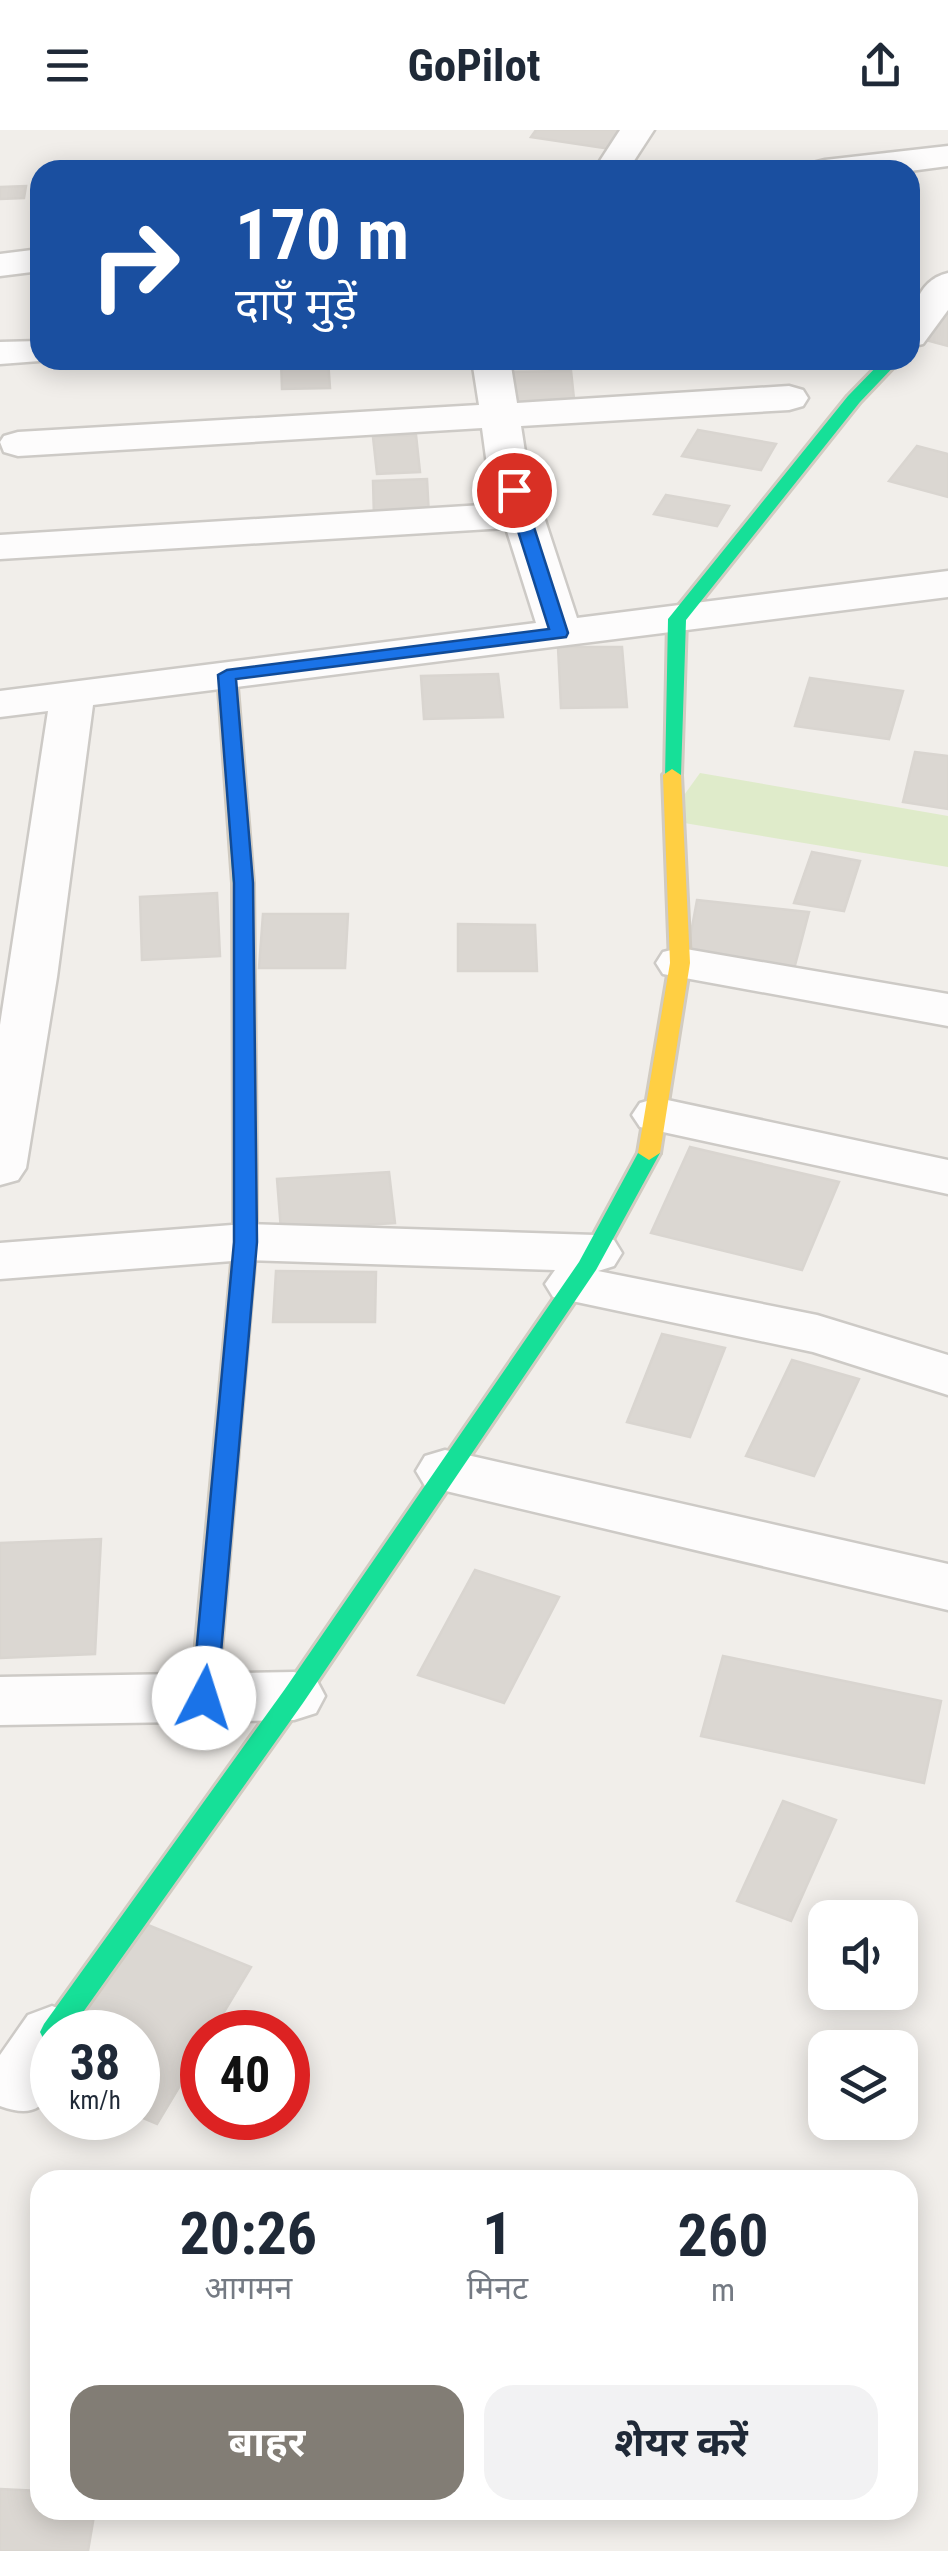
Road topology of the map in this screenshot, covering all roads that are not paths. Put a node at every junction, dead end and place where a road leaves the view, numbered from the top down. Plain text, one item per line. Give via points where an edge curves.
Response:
1 (638, 130) edge
2 (948, 156) edge
3 (618, 160) edge
4 (913, 160) edge
5 (30, 261) edge
6 (0, 265) edge
7 (947, 286) edge
8 (920, 322) edge
9 (30, 352) edge
10 (0, 353) edge
11 (492, 370) edge
12 (882, 370) edge
13 (789, 398) dead end
14 (497, 416) junction
15 (18, 444) dead end
16 (520, 514) junction
17 (0, 547) edge
18 (948, 584) edge
19 (676, 618) junction
20 (560, 633) junction
21 (227, 675) junction
22 (72, 695) junction
23 (0, 704) edge
24 (680, 963) junction
25 (948, 1010) edge
26 (658, 1115) junction
27 (0, 1168) edge
28 (948, 1178) edge
29 (246, 1242) junction
30 (0, 1262) edge
31 (584, 1268) junction
32 (948, 1375) edge
33 (445, 1471) junction
34 (948, 1588) edge
35 (294, 1696) junction
36 (204, 1698) junction
37 (0, 1702) edge
38 (70, 2010) edge

1 - 3 street
2 - 4 street
5 - 6 street
7 - 8 street
9 - 10 street
11 - 14 street
12 - 19 street
13 - 14 street
14 - 15 street
14 - 16 street
16 - 17 street
16 - 20 street
18 - 19 street
19 - 20 street
19 - 24 street via 670,760
20 - 21 street
21 - 22 street
21 - 29 street via 244,883
22 - 23 street
22 - 27 street
24 - 25 street
24 - 26 street
26 - 28 street
26 - 31 street via 648,1160
29 - 30 street
29 - 31 street
29 - 36 street
31 - 32 street
31 - 33 street
33 - 34 street
33 - 35 street
35 - 36 street
35 - 38 street
36 - 37 street

